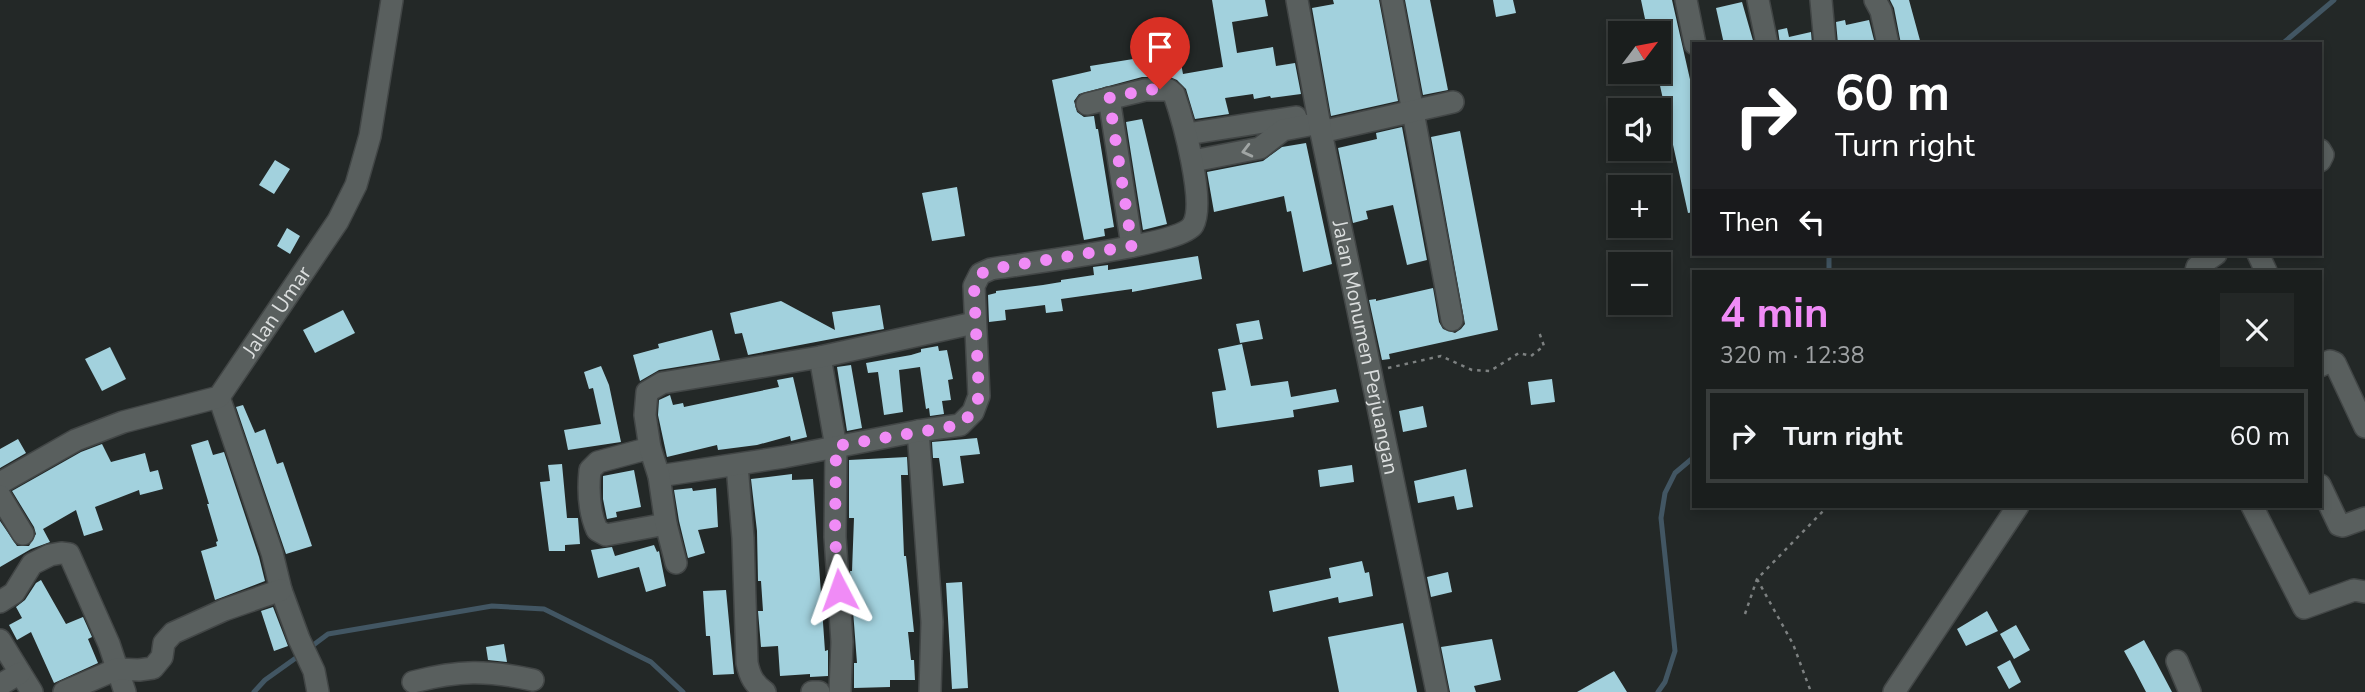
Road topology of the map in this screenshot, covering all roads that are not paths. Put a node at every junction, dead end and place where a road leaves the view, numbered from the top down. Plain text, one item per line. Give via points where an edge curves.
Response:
1 (392, 0) edge
2 (1297, 0) edge
3 (1392, 0) edge
4 (1686, 0) edge
5 (1758, 0) edge
6 (1821, 0) edge
7 (1875, 0) edge
8 (1695, 42) edge
9 (1767, 42) edge
10 (1825, 42) edge
11 (1888, 42) edge
12 (1109, 98) junction
13 (1452, 102) dead end
14 (1087, 104) dead end
15 (1413, 111) junction
16 (1320, 123) junction
17 (1187, 134) junction
18 (1192, 161) junction
19 (1132, 246) junction
20 (2195, 256) edge
21 (2213, 256) edge
22 (2183, 270) edge
23 (2196, 270) edge
24 (1452, 320) dead end
25 (974, 324) junction
26 (820, 357) junction
27 (2322, 365) edge
28 (219, 397) junction
29 (2365, 427) edge
30 (918, 431) junction
31 (836, 446) junction
32 (650, 448) junction
33 (737, 465) junction
34 (659, 476) junction
35 (0, 483) edge
36 (2322, 489) edge
37 (0, 496) edge
38 (2017, 508) edge
39 (2253, 508) edge
40 (2365, 518) edge
41 (666, 524) junction
42 (23, 534) dead end
43 (676, 562) dead end
44 (281, 590) junction
45 (2365, 592) edge
46 (0, 602) edge
47 (0, 640) edge
48 (2177, 661) dead end
49 (117, 670) junction
50 (20, 673) junction
51 (533, 680) dead end
52 (316, 681) edge
53 (413, 681) edge
54 (0, 685) edge
55 (32, 692) edge
56 (64, 692) edge
57 (125, 692) edge
58 (765, 692) edge
59 (812, 692) edge
60 (819, 692) edge
61 (840, 692) edge
62 (930, 692) edge
63 (1437, 692) edge
64 (1894, 692) edge
65 (2190, 692) edge

1 - 28 street, Jalan Umar via 370,136 356,185 338,221
2 - 16 street, Jalan Monumen Perjuangan
3 - 15 street
4 - 8 street
5 - 9 street
6 - 10 street
7 - 11 street
12 - 14 street
12 - 17 street via 1169,90
12 - 19 street
13 - 15 street
15 - 16 street
15 - 24 street
16 - 17 street
16 -> 18 street via 1283,130 1260,148
16 - 63 street, Jalan Monumen Perjuangan
17 - 18 street
18 - 19 street via 1197,217 1191,228
19 - 25 street via 980,274 974,286
20 - 22 street
21 - 23 street
25 - 26 street
25 - 30 street via 979,396 973,412 960,425
26 - 31 street
26 - 32 street via 653,387 647,392 645,415
27 - 29 street via 2335,363
28 - 35 street via 123,422 76,440
28 - 44 street
30 - 31 street
30 - 62 street via 932,622
31 - 33 street
31 - 61 street
32 - 34 street
32 - 41 street via 598,462 590,470 593,520 597,530 606,535
33 - 34 street
33 - 58 street via 746,655 750,676
34 - 41 street
36 - 40 street via 2339,524
37 - 42 street
38 - 64 street
39 - 45 street via 2304,608 2354,590
41 - 43 street
44 - 49 street via 173,633 153,668
44 - 52 street
46 - 49 street via 14,593 32,564 50,555 69,554
47 - 50 street
48 - 65 street
49 - 56 street
49 - 57 street
50 - 54 street
50 - 55 street
51 - 53 street via 464,671
59 - 60 street

